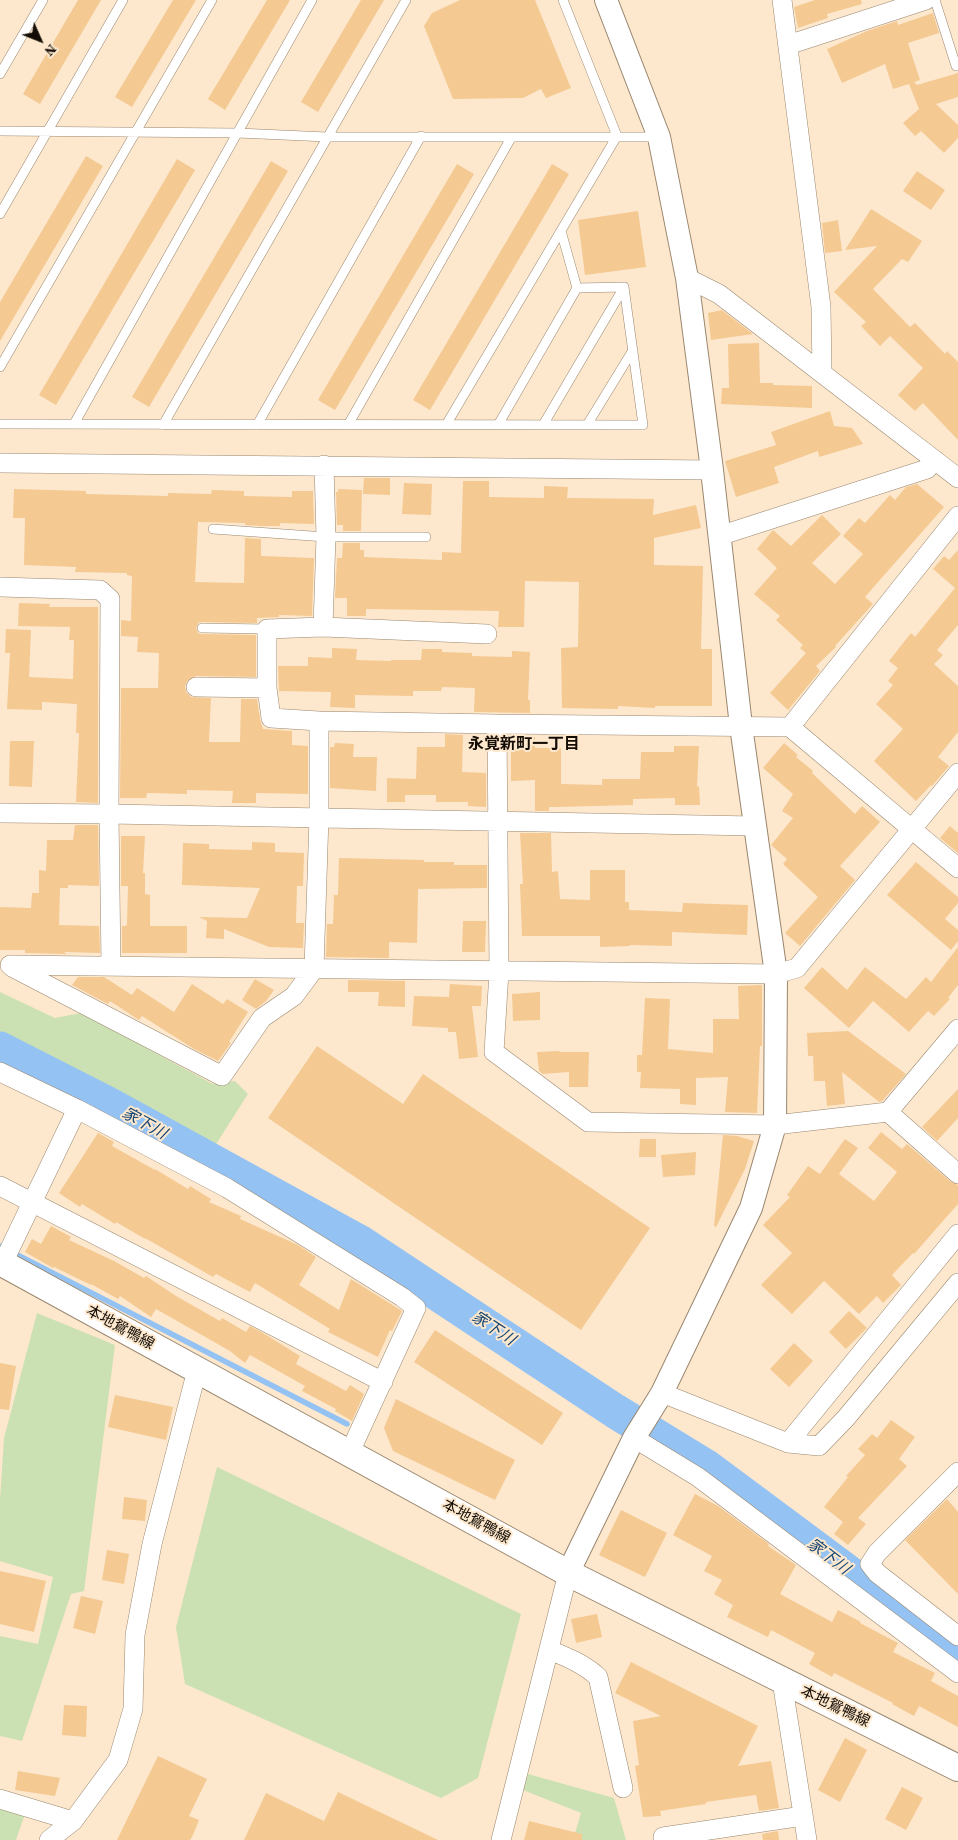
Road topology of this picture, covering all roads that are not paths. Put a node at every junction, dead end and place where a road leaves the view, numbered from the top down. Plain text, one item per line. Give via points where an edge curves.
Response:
1 (43, 0) edge
2 (123, 0) edge
3 (212, 0) edge
4 (312, 0) edge
5 (406, 0) edge
6 (563, 0) edge
7 (606, 0) edge
8 (782, 0) edge
9 (926, 0) edge
10 (935, 0) edge
11 (788, 45) junction
12 (956, 66) dead end
13 (0, 74) edge
14 (0, 131) edge
15 (46, 132) junction
16 (136, 133) junction
17 (238, 133) junction
18 (421, 136) junction
19 (617, 136) junction
20 (328, 137) junction
21 (659, 137) junction
22 (511, 138) junction
23 (0, 214) edge
24 (561, 230) junction
25 (687, 278) junction
26 (577, 288) junction
27 (624, 288) junction
28 (633, 350) junction
29 (0, 368) edge
30 (822, 373) junction
31 (0, 424) edge
32 (74, 424) junction
33 (163, 424) junction
34 (257, 424) junction
35 (348, 425) junction
36 (446, 425) junction
37 (498, 425) junction
38 (543, 425) junction
39 (587, 425) junction
40 (935, 460) junction
41 (0, 464) edge
42 (324, 465) junction
43 (712, 470) junction
44 (958, 478) edge
45 (958, 516) edge
46 (213, 529) dead end
47 (719, 536) junction
48 (326, 537) junction
49 (426, 537) dead end
50 (0, 587) edge
51 (324, 627) junction
52 (202, 628) dead end
53 (267, 629) junction
54 (487, 634) dead end
55 (196, 687) dead end
56 (267, 688) junction
57 (319, 722) junction
58 (497, 724) junction
59 (741, 726) junction
60 (790, 727) junction
61 (958, 773) edge
62 (0, 813) edge
63 (109, 814) junction
64 (318, 818) junction
65 (497, 820) junction
66 (754, 826) junction
67 (912, 829) junction
68 (958, 868) edge
69 (5, 963) edge
70 (111, 966) junction
71 (314, 969) junction
72 (499, 972) junction
73 (776, 974) junction
74 (958, 1029) edge
75 (0, 1072) edge
76 (78, 1109) junction
77 (888, 1112) junction
78 (775, 1125) junction
79 (958, 1174) edge
80 (0, 1186) edge
81 (32, 1202) junction
82 (958, 1234) edge
83 (2, 1263) edge
84 (958, 1283) edge
85 (197, 1370) junction
86 (383, 1382) junction
87 (662, 1393) junction
88 (634, 1438) junction
89 (788, 1443) junction
90 (349, 1454) junction
91 (957, 1475) edge
92 (568, 1573) junction
93 (958, 1636) edge
94 (549, 1650) junction
95 (958, 1673) edge
96 (782, 1681) junction
97 (958, 1768) edge
98 (623, 1788) dead end
99 (0, 1799) edge
100 (803, 1816) junction
101 (73, 1821) junction
102 (663, 1837) dead end
103 (49, 1840) edge
104 (501, 1840) edge
105 (807, 1840) edge

1 - 13 lane
2 - 15 lane
3 - 16 lane
4 - 17 lane
5 - 20 lane
6 - 19 lane
7 - 21 street
8 - 11 street
9 - 11 street
10 - 12 lane
11 - 30 street via 821,307
14 - 15 lane
15 - 16 lane
15 - 23 lane
16 - 17 lane
16 - 29 lane
17 - 20 lane
17 - 32 lane
18 - 20 lane
18 - 22 lane
18 - 34 lane
19 - 21 lane
19 - 22 lane
19 - 24 lane
20 - 33 lane
21 - 25 street
22 - 35 lane
24 - 26 lane
24 - 36 lane
25 - 30 street via 719,294
25 - 43 street
26 - 27 lane
26 - 37 lane
27 - 28 lane
27 - 38 lane
28 - 39 lane
28 - 39 lane via 643,425
30 - 40 street
31 - 32 lane
32 - 33 lane
33 - 34 lane
34 - 35 lane
35 - 36 lane
36 - 37 lane
37 - 38 lane
38 - 39 lane
40 - 44 street
40 - 47 street via 927,469
41 - 42 street
42 - 43 street
42 - 48 street
43 - 47 street
45 - 60 street
46 - 48 lane
47 - 59 street
48 - 49 lane
48 - 51 street
50 - 63 street via 100,590 110,599
51 - 53 street
51 - 54 street
52 - 53 lane
53 - 56 street
55 - 56 street
56 - 57 street via 271,718
57 - 58 street
57 - 64 street
58 - 59 street
58 - 65 street
59 - 60 street
59 - 66 street
60 - 67 street
61 - 67 street
62 - 63 street
63 - 64 street
63 - 70 street
64 - 65 street
64 - 71 street
65 - 66 street
65 - 72 street
66 - 73 street
67 - 68 street
67 - 73 street via 797,968
69 - 70 street
69 - 71 street via 222,1076 262,1018 294,996
70 - 71 street
71 - 72 street
72 - 73 street
72 - 78 street via 494,1052 588,1122
73 - 78 street
74 - 77 street
75 - 76 street
76 - 81 street
76 - 86 street via 227,1188 416,1308
77 - 78 street
77 - 79 street
78 - 87 street via 751,1208
80 - 81 street
81 - 83 street
81 - 86 street
82 - 89 street
83 - 85 main road, 本地鴛鴨線
84 - 89 street via 819,1446
85 - 90 main road, 本地鴛鴨線
85 - 101 street via 152,1544 135,1635 133,1709 118,1760
86 - 90 street
87 - 88 street
87 - 89 street
88 - 92 street
88 - 95 street via 698,1477
90 - 92 main road, 本地鴛鴨線
91 - 93 street via 877,1553 870,1564 877,1573
92 - 94 street
92 - 96 main road, 本地鴛鴨線
94 - 98 street via 572,1658 598,1678
94 - 104 street
96 - 97 main road, 本地鴛鴨線
96 - 100 street
99 - 101 street
100 - 102 street
100 - 105 street
101 - 103 street

